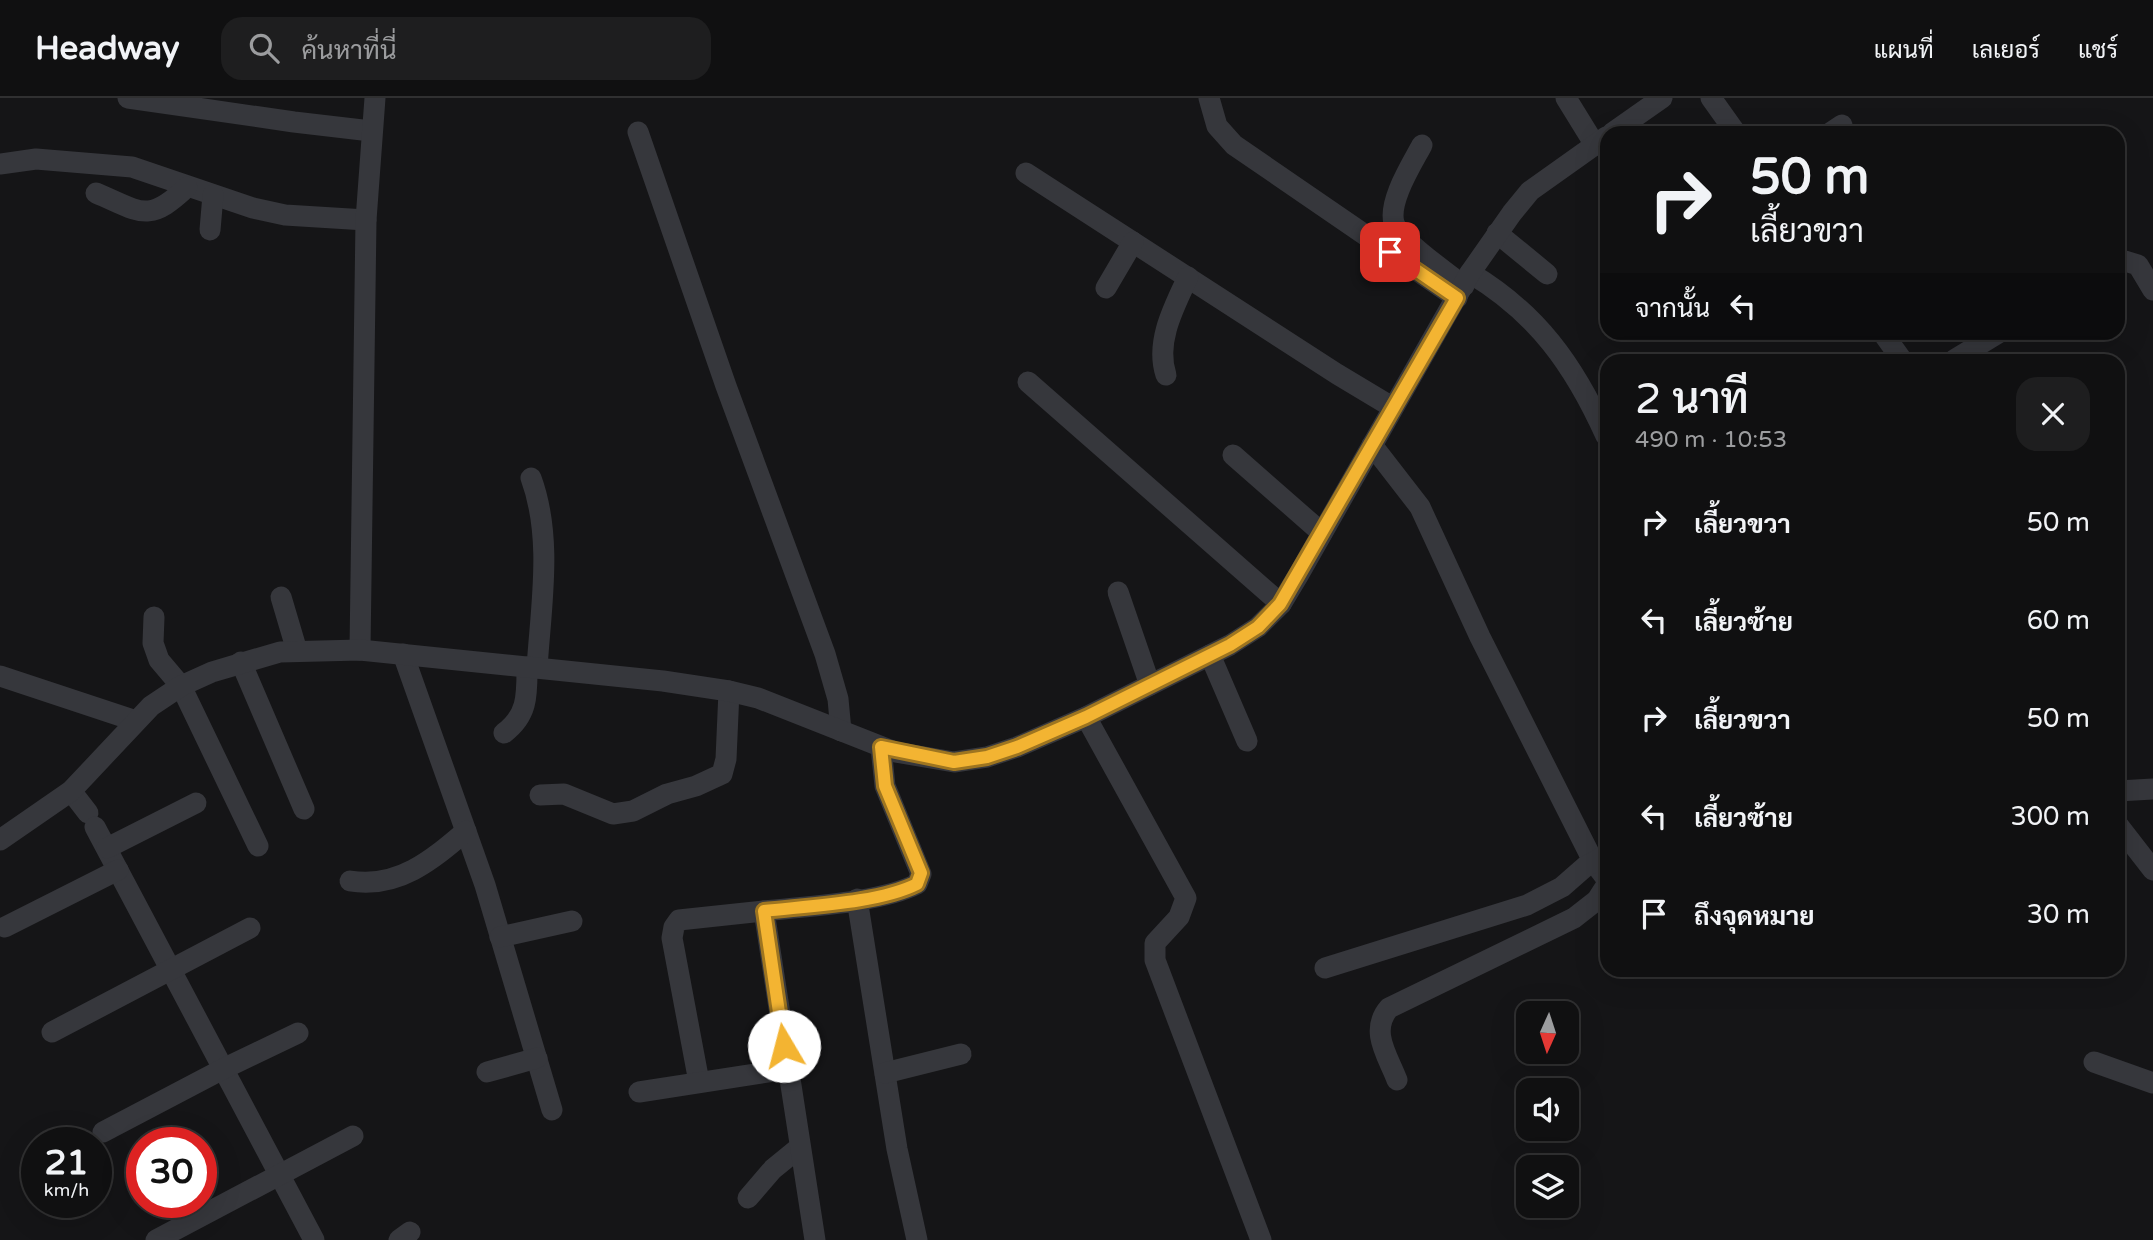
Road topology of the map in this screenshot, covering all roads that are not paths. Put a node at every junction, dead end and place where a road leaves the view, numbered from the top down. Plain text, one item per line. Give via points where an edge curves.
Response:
1 (128, 98) edge
2 (375, 98) edge
3 (1209, 98) edge
4 (1566, 98) edge
5 (1662, 98) edge
6 (1711, 98) edge
7 (1621, 126) edge
8 (1731, 126) edge
9 (371, 131) junction
10 (638, 132) dead end
11 (1600, 134) edge
12 (1600, 141) edge
13 (1422, 145) dead end
14 (0, 164) edge
15 (1026, 173) dead end
16 (187, 187) junction
17 (96, 193) dead end
18 (213, 195) junction
19 (366, 220) junction
20 (209, 230) dead end
21 (1497, 233) junction
22 (1133, 242) junction
23 (2125, 261) edge
24 (1547, 274) dead end
25 (1188, 277) junction
26 (1464, 285) junction
27 (1106, 288) dead end
28 (2153, 290) edge
29 (1987, 340) edge
30 (1964, 354) edge
31 (1166, 375) dead end
32 (1028, 382) dead end
33 (1392, 407) junction
34 (1600, 425) edge
35 (1373, 445) junction
36 (1233, 455) dead end
37 (531, 478) dead end
38 (1322, 533) junction
39 (1118, 592) dead end
40 (281, 597) dead end
41 (1280, 604) junction
42 (154, 618) dead end
43 (360, 650) junction
44 (296, 651) junction
45 (403, 654) junction
46 (1210, 655) junction
47 (241, 662) junction
48 (532, 668) junction
49 (0, 676) edge
50 (1150, 685) junction
51 (181, 686) junction
52 (729, 691) junction
53 (1086, 717) junction
54 (136, 720) junction
55 (841, 732) junction
56 (504, 733) dead end
57 (1247, 741) dead end
58 (881, 747) junction
59 (2153, 789) edge
60 (71, 791) junction
61 (2125, 791) edge
62 (540, 795) dead end
63 (195, 803) dead end
64 (304, 809) dead end
65 (466, 831) junction
66 (2125, 834) edge
67 (0, 840) edge
68 (258, 846) dead end
69 (107, 848) junction
70 (1600, 858) edge
71 (118, 870) junction
72 (2153, 870) edge
73 (349, 881) dead end
74 (1600, 895) edge
75 (857, 899) junction
76 (764, 911) junction
77 (572, 921) dead end
78 (5, 927) dead end
79 (250, 928) dead end
80 (500, 937) junction
81 (1325, 968) dead end
82 (171, 970) junction
83 (52, 1032) dead end
84 (298, 1033) dead end
85 (961, 1054) dead end
86 (537, 1058) junction
87 (2094, 1062) dead end
88 (223, 1069) junction
89 (788, 1069) junction
90 (487, 1072) dead end
91 (885, 1073) junction
92 (1397, 1080) dead end
93 (699, 1082) junction
94 (2153, 1083) edge
95 (639, 1091) dead end
96 (552, 1110) dead end
97 (112, 1127) edge
98 (353, 1136) dead end
99 (800, 1147) junction
100 (279, 1173) junction
101 (748, 1198) dead end
102 (156, 1240) edge
103 (314, 1240) edge
104 (815, 1240) edge
105 (917, 1240) edge
106 (1261, 1240) edge

1 - 9 street
2 - 9 street
3 - 26 street via 1217,126 1234,145
4 - 11 street
5 - 7 street
6 - 8 street
9 - 19 street
10 - 55 street via 825,653 838,699
12 - 21 street via 1531,191
13 - 26 street via 1402,182 1394,222 1403,236
14 - 16 street via 36,159 92,162 132,167
15 - 22 street
16 - 17 street via 159,211 149,213
16 - 18 street
18 - 19 street via 285,215
18 - 20 street
19 - 43 street
21 - 24 street
21 - 26 street
22 - 25 street
22 - 27 street
23 - 28 street via 2138,265
25 - 31 street via 1164,339
25 - 33 street
26 - 33 street
26 - 34 street via 1523,310 1568,365
29 - 30 street
32 - 41 street
33 - 35 street
35 - 38 street
35 - 70 street via 1426,518 1480,637
36 - 38 street
37 - 48 street via 544,527
38 - 41 street
39 - 50 street
40 - 44 street
41 - 46 street via 1258,627
42 - 51 street via 153,643 159,660
43 - 44 street
43 - 45 street
44 - 47 street
45 - 48 street
45 - 65 street
46 - 50 street
46 - 57 street
47 - 51 street
47 - 64 street
48 - 52 street
48 - 56 street via 524,709 517,723
49 - 54 street
50 - 53 street
51 - 54 street
51 - 68 street
52 - 55 street
52 - 62 street via 722,774 634,811 613,814 564,794
53 - 58 street via 1017,747 954,762
53 - 106 street via 1186,898 1179,917 1155,943 1155,960
54 - 60 street
55 - 58 street
58 - 75 street via 885,786 921,873 917,884 907,889
59 - 61 street
60 - 67 street
60 - 69 street
63 - 69 street
65 - 73 street via 428,864 383,882
65 - 80 street
66 - 72 street
69 - 71 street
70 - 81 street via 1562,887 1527,905
71 - 78 street
71 - 82 street
74 - 92 street via 1574,918 1389,1008 1381,1017 1378,1032
75 - 76 street
75 - 91 street
76 - 89 street
76 - 93 street via 680,920 674,928
77 - 80 street
79 - 82 street
80 - 86 street
82 - 83 street
82 - 88 street
84 - 88 street
85 - 91 street
86 - 90 street
86 - 96 street
87 - 94 street
88 - 97 street
88 - 100 street
89 - 93 street
89 - 99 street
91 - 105 street
93 - 95 street
98 - 100 street
99 - 101 street
99 - 104 street
100 - 102 street
100 - 103 street

